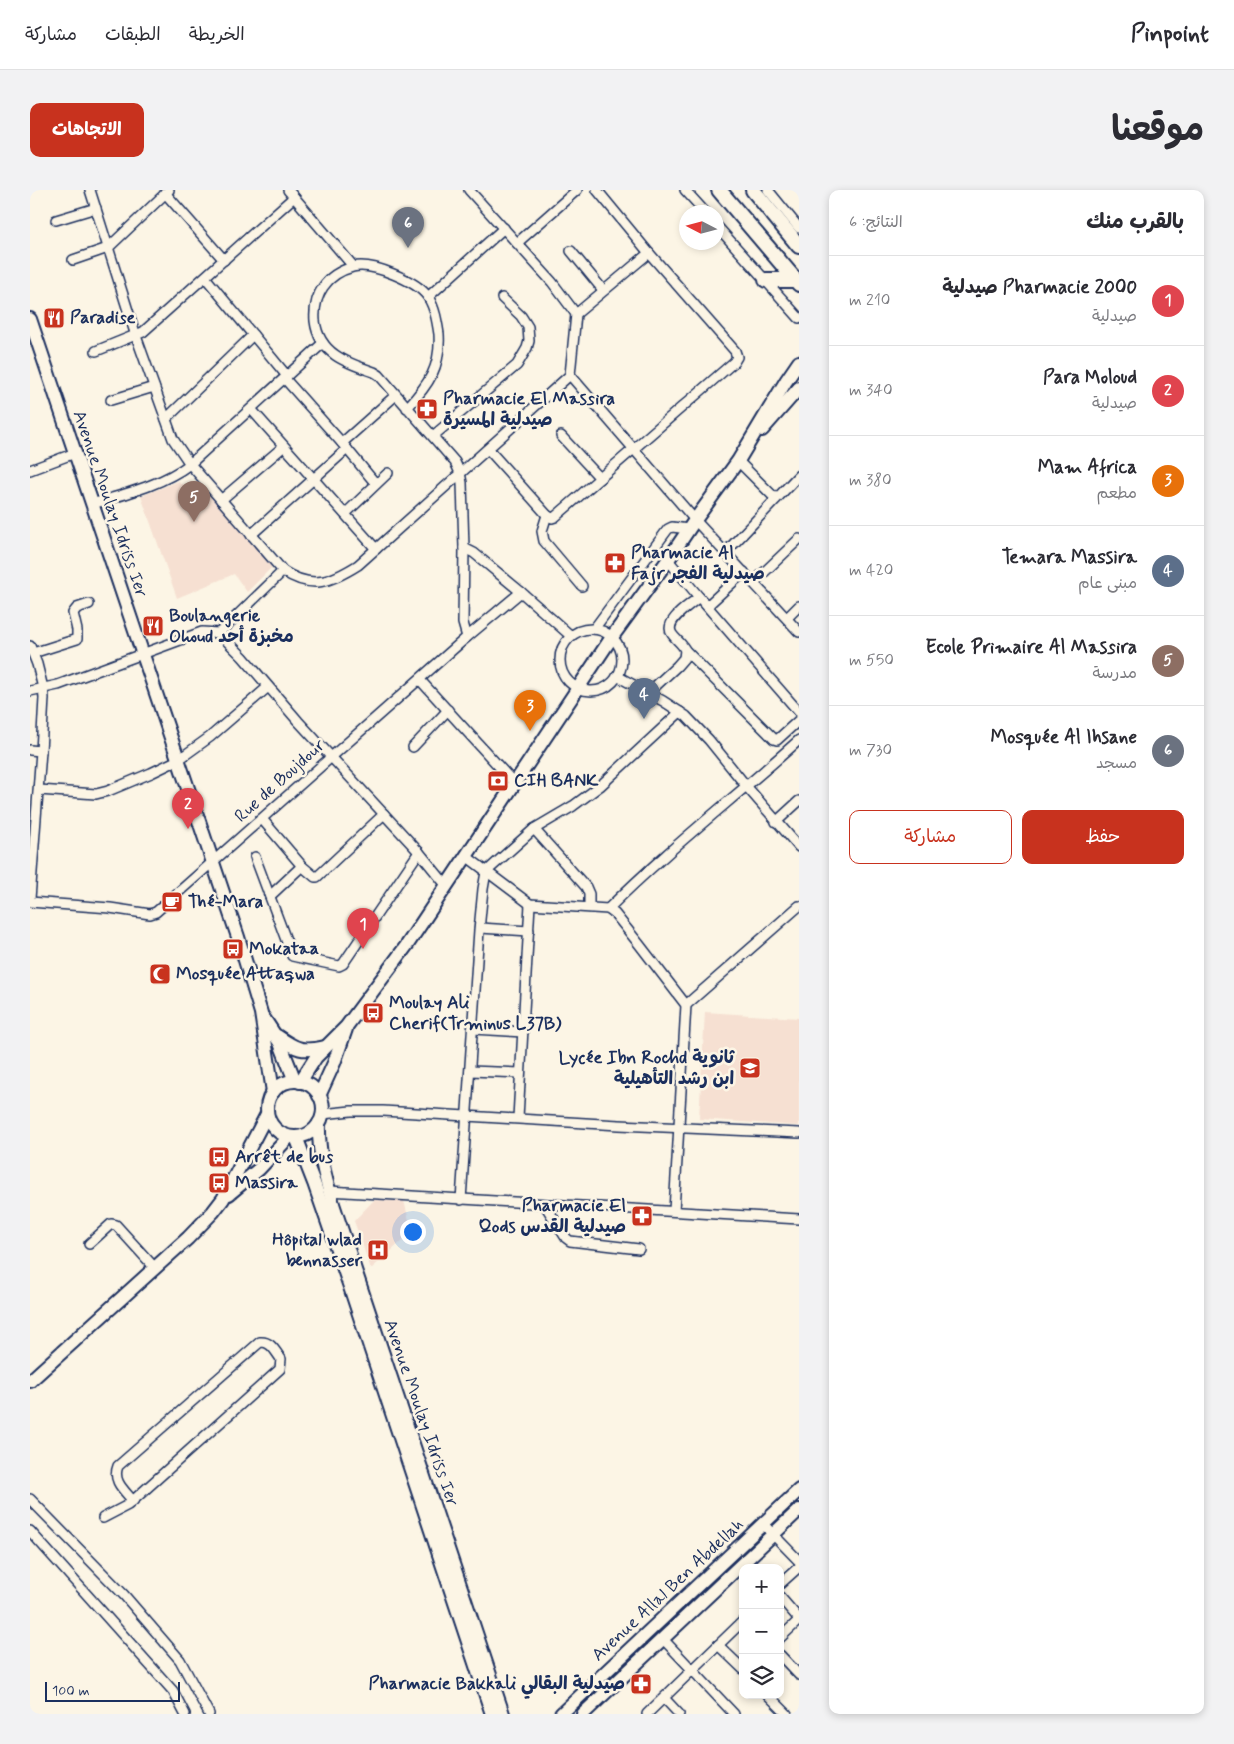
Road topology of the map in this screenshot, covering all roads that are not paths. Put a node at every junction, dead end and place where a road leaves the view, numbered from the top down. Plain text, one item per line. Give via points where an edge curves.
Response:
1 (90, 190) edge
2 (469, 190) edge
3 (576, 190) edge
4 (597, 190) edge
5 (685, 190) edge
6 (719, 190) edge
7 (753, 190) edge
8 (768, 190) edge
9 (167, 192) edge
10 (291, 194) edge
11 (699, 205) edge
12 (96, 208) junction
13 (56, 220) dead end
14 (504, 228) junction
15 (799, 228) edge
16 (724, 234) edge
17 (517, 243) junction
18 (799, 246) edge
19 (108, 248) junction
20 (571, 251) dead end
21 (649, 254) junction
22 (73, 260) dead end
23 (224, 260) junction
24 (353, 266) junction
25 (205, 278) junction
26 (766, 280) junction
27 (797, 282) edge
28 (604, 290) junction
29 (428, 297) junction
30 (502, 298) dead end
31 (576, 314) junction
32 (799, 318) edge
33 (30, 319) edge
34 (253, 335) junction
35 (136, 336) junction
36 (323, 343) junction
37 (96, 351) dead end
38 (799, 362) edge
39 (570, 375) junction
40 (286, 378) junction
41 (154, 387) junction
42 (799, 388) edge
43 (396, 395) junction
44 (112, 400) dead end
45 (407, 408) junction
46 (251, 410) junction
47 (166, 419) junction
48 (433, 436) junction
49 (561, 436) dead end
50 (748, 445) junction
51 (345, 446) junction
52 (283, 447) junction
53 (488, 449) junction
54 (633, 449) junction
55 (75, 453) junction
56 (738, 461) junction
57 (190, 464) junction
58 (30, 470) edge
59 (388, 473) dead end
60 (460, 473) junction
61 (799, 475) edge
62 (600, 478) junction
63 (314, 480) junction
64 (376, 484) junction
65 (776, 499) junction
66 (221, 500) junction
67 (92, 504) junction
68 (344, 514) junction
69 (547, 515) junction
70 (692, 524) junction
71 (251, 535) junction
72 (799, 539) edge
73 (464, 548) junction
74 (376, 549) junction
75 (725, 553) junction
76 (668, 560) junction
77 (283, 571) junction
78 (744, 572) junction
79 (754, 582) junction
80 (582, 586) dead end
81 (521, 592) junction
82 (699, 597) junction
83 (88, 604) dead end
84 (707, 606) junction
85 (799, 606) edge
86 (787, 618) junction
87 (594, 629) junction
88 (799, 632) edge
89 (219, 633) junction
90 (466, 636) junction
91 (571, 636) junction
92 (612, 636) junction
93 (31, 649) edge
94 (685, 650) junction
95 (142, 653) junction
96 (618, 676) junction
97 (420, 680) junction
98 (268, 687) junction
99 (43, 688) junction
100 (578, 688) junction
101 (30, 691) edge
102 (648, 693) junction
103 (448, 710) junction
104 (680, 712) junction
105 (799, 712) edge
106 (799, 720) edge
107 (799, 740) edge
108 (413, 747) dead end
109 (30, 750) edge
110 (41, 751) junction
111 (331, 757) junction
112 (178, 760) junction
113 (514, 783) junction
114 (747, 787) junction
115 (38, 790) junction
116 (799, 801) edge
117 (34, 805) edge
118 (384, 814) junction
119 (262, 819) junction
120 (776, 822) junction
121 (534, 829) junction
122 (799, 847) edge
123 (419, 852) junction
124 (466, 856) junction
125 (255, 857) dead end
126 (212, 862) junction
127 (302, 866) junction
128 (486, 872) junction
129 (446, 885) junction
130 (270, 896) junction
131 (30, 900) edge
132 (530, 904) junction
133 (589, 906) junction
134 (799, 906) edge
135 (608, 909) junction
136 (480, 928) junction
137 (529, 931) junction
138 (686, 1005) junction
139 (261, 1013) junction
140 (346, 1027) junction
141 (473, 1029) junction
142 (523, 1032) junction
143 (275, 1034) junction
144 (326, 1047) junction
145 (470, 1071) junction
146 (520, 1073) junction
147 (298, 1081) junction
148 (272, 1092) junction
149 (319, 1096) junction
150 (267, 1114) junction
151 (467, 1116) junction
152 (518, 1118) junction
153 (320, 1119) junction
154 (678, 1127) junction
155 (799, 1133) edge
156 (292, 1137) junction
157 (329, 1191) junction
158 (223, 1199) junction
159 (461, 1200) junction
160 (545, 1204) junction
161 (674, 1211) junction
162 (799, 1219) edge
163 (89, 1244) dead end
164 (639, 1249) dead end
165 (155, 1268) junction
166 (30, 1381) edge
167 (799, 1490) edge
168 (30, 1499) edge
169 (133, 1500) junction
170 (799, 1510) edge
171 (103, 1518) dead end
172 (763, 1524) junction
173 (30, 1531) edge
174 (773, 1534) junction
175 (799, 1562) edge
176 (799, 1567) edge
177 (784, 1580) edge
178 (784, 1602) edge
179 (799, 1620) edge
180 (739, 1625) edge
181 (784, 1634) edge
182 (662, 1639) junction
183 (718, 1646) junction
184 (784, 1659) edge
185 (739, 1666) edge
186 (693, 1671) junction
187 (799, 1675) edge
188 (664, 1698) junction
189 (772, 1699) edge
190 (501, 1713) edge
191 (185, 1714) edge
192 (209, 1714) edge
193 (561, 1714) edge
194 (583, 1714) edge
195 (647, 1714) edge
196 (679, 1714) edge
197 (734, 1714) edge
198 (787, 1714) edge

1 - 12 street
2 - 14 street
3 - 17 street
4 - 21 street
5 - 11 street
6 - 27 main road
7 - 18 main road
8 - 15 street
9 - 19 street
9 - 23 street
10 - 23 street
10 - 24 street
12 - 13 street
12 - 19 street
14 - 17 street
14 - 29 street
16 - 26 street
17 - 31 street
19 - 22 street
19 - 35 street
20 - 28 street
21 - 28 street
21 - 54 street via 737,357
23 - 25 street
24 - 29 street via 395,274
24 - 36 street via 336,275 317,295 315,324
25 - 34 street
25 - 35 street
26 - 27 main road
26 - 32 street
28 - 31 street
29 - 45 street via 438,324 439,358 428,383
30 - 48 street via 528,327 527,348 517,365
31 - 39 street
33 - 55 main road, Avenue Moulay Idriss Ier
34 - 40 street
34 - 47 street
35 - 37 street
35 - 41 street
36 - 40 street
36 - 43 street via 336,358 374,372
38 - 50 main road
39 - 53 street
39 - 54 street
40 - 46 street
40 - 51 street
41 - 44 street
41 - 47 street
42 - 50 main road
43 - 45 street
43 - 51 street
45 - 48 street
46 - 52 street
46 - 57 street
47 - 57 street via 173,439
48 - 60 street
49 - 62 street
50 - 56 main road
51 - 63 street
51 - 64 street
52 - 63 street
52 - 66 street
53 - 60 street
53 - 69 street
54 - 62 street
54 - 70 street
55 - 58 street
55 - 67 main road, Avenue Moulay Idriss Ier
56 - 65 street
56 - 70 main road
57 - 66 street
57 - 67 street via 178,473 144,487
59 - 64 street
60 - 73 street
60 - 74 street
61 - 65 street
62 - 69 street via 558,516 552,518
63 - 68 street
63 - 71 street
64 - 68 street
65 - 75 street
66 - 71 street
67 - 95 main road, Avenue Moulay Idriss Ier
68 - 74 street
69 - 80 street via 542,531 544,541
70 - 75 street
70 - 76 main road
70 - 87 street via 668,529
71 - 77 street
72 - 79 street
73 - 81 street
73 - 90 street via 463,623
74 - 77 street via 358,565 330,581 301,580
75 - 78 street
76 - 82 street
76 - 92 main road
77 - 89 street
78 - 79 street
78 - 84 street
79 - 86 street
81 - 90 street, Rue de Boujdour
81 - 91 street
82 - 84 street
82 - 94 street via 670,624 672,634
83 - 93 street via 76,608 73,613 77,639
84 - 105 street
85 - 86 street
86 - 88 street
87 - 91 street via 584,629
87 - 92 street
89 - 95 street via 202,632
89 - 98 street
90 - 97 street, Rue de Boujdour
91 - 100 street via 562,647 560,666 564,676
92 - 96 street via 622,656
92 - 100 main road
93 - 99 street
94 - 102 street via 684,658
94 - 106 street via 774,739 777,740
95 - 99 street
95 - 112 main road, Avenue Moulay Idriss Ier
96 - 100 street via 600,690
96 - 102 street
97 - 103 street
97 - 111 street, Rue de Boujdour
98 - 111 street
98 - 112 street
99 - 101 street
99 - 110 street
100 - 113 main road
102 - 104 street
103 - 108 street
103 - 113 street
104 - 114 street
104 - 121 street via 600,786
107 - 114 street
109 - 110 street
110 - 115 street
111 - 118 street
111 - 119 street, Rue de Boujdour
112 - 115 street via 102,793
112 - 126 main road, Avenue Moulay Idriss Ier
113 - 124 main road
114 - 120 street
114 - 135 street via 639,878
115 - 117 street
116 - 120 street
117 - 131 street
118 - 123 street
118 - 127 street via 321,875 315,877
119 - 126 street, Rue de Boujdour
119 - 127 street
120 - 122 street
121 - 128 street
121 - 133 street via 586,888
123 - 129 street
123 - 130 street via 339,966 292,956
124 - 128 street
124 - 129 main road
125 - 130 street
126 - 131 street, Rue de Boujdour via 153,914
126 - 139 main road, Avenue Moulay Idriss Ier
127 - 130 street
128 - 132 street
128 - 136 street
129 - 140 main road via 402,952
132 - 133 street
132 - 137 street
133 - 135 street
134 - 138 street
135 - 138 street
136 - 137 street
136 - 141 street
137 - 142 street
138 - 154 street
139 - 143 main road
139 - 148 main road
140 - 144 main road
140 - 149 main road
141 - 142 street
141 - 145 street
142 - 146 street
143 - 144 main road via 298,1049
143 - 147 main road
144 - 147 main road
145 - 146 street
145 - 151 street
146 - 152 street
147 - 148 main road via 286,1082
147 - 149 main road via 312,1087
148 - 150 main road
149 - 153 main road via 323,1108
150 - 156 main road via 276,1130
150 - 158 main road
151 - 152 street
151 - 153 street via 351,1111
151 - 159 street
152 - 154 street
153 - 156 main road via 308,1134
153 - 157 main road, Avenue Moulay Idriss Ier via 319,1150
154 - 155 street
154 - 161 street
156 - 158 main road
156 - 190 main road, Avenue Moulay Idriss Ier via 317,1191
157 - 159 street
157 - 190 main road, Avenue Moulay Idriss Ier
158 - 165 main road
159 - 160 street
160 - 161 street
160 - 164 street via 570,1241
161 - 162 street
163 - 165 street via 111,1224 116,1224
165 - 166 main road
167 - 172 main road, Avenue Allal Ben Abdellah
168 - 192 street via 124,1595 180,1660
169 - 169 street via 116,1480 118,1466 260,1342 270,1344 281,1359 280,1368
169 - 171 street
170 - 174 main road, Avenue Allal Ben Abdellah
172 - 174 street
172 - 193 main road, Avenue Allal Ben Abdellah
173 - 191 street via 173,1691
174 - 175 street
174 - 182 main road, Avenue Allal Ben Abdellah
176 - 177 street
178 - 179 street
179 - 181 street
180 - 183 street
182 - 186 street
182 - 194 main road, Avenue Allal Ben Abdellah
183 - 185 street
183 - 186 street
184 - 187 street
186 - 188 street
186 - 197 street
188 - 195 street
188 - 196 street
189 - 198 street

